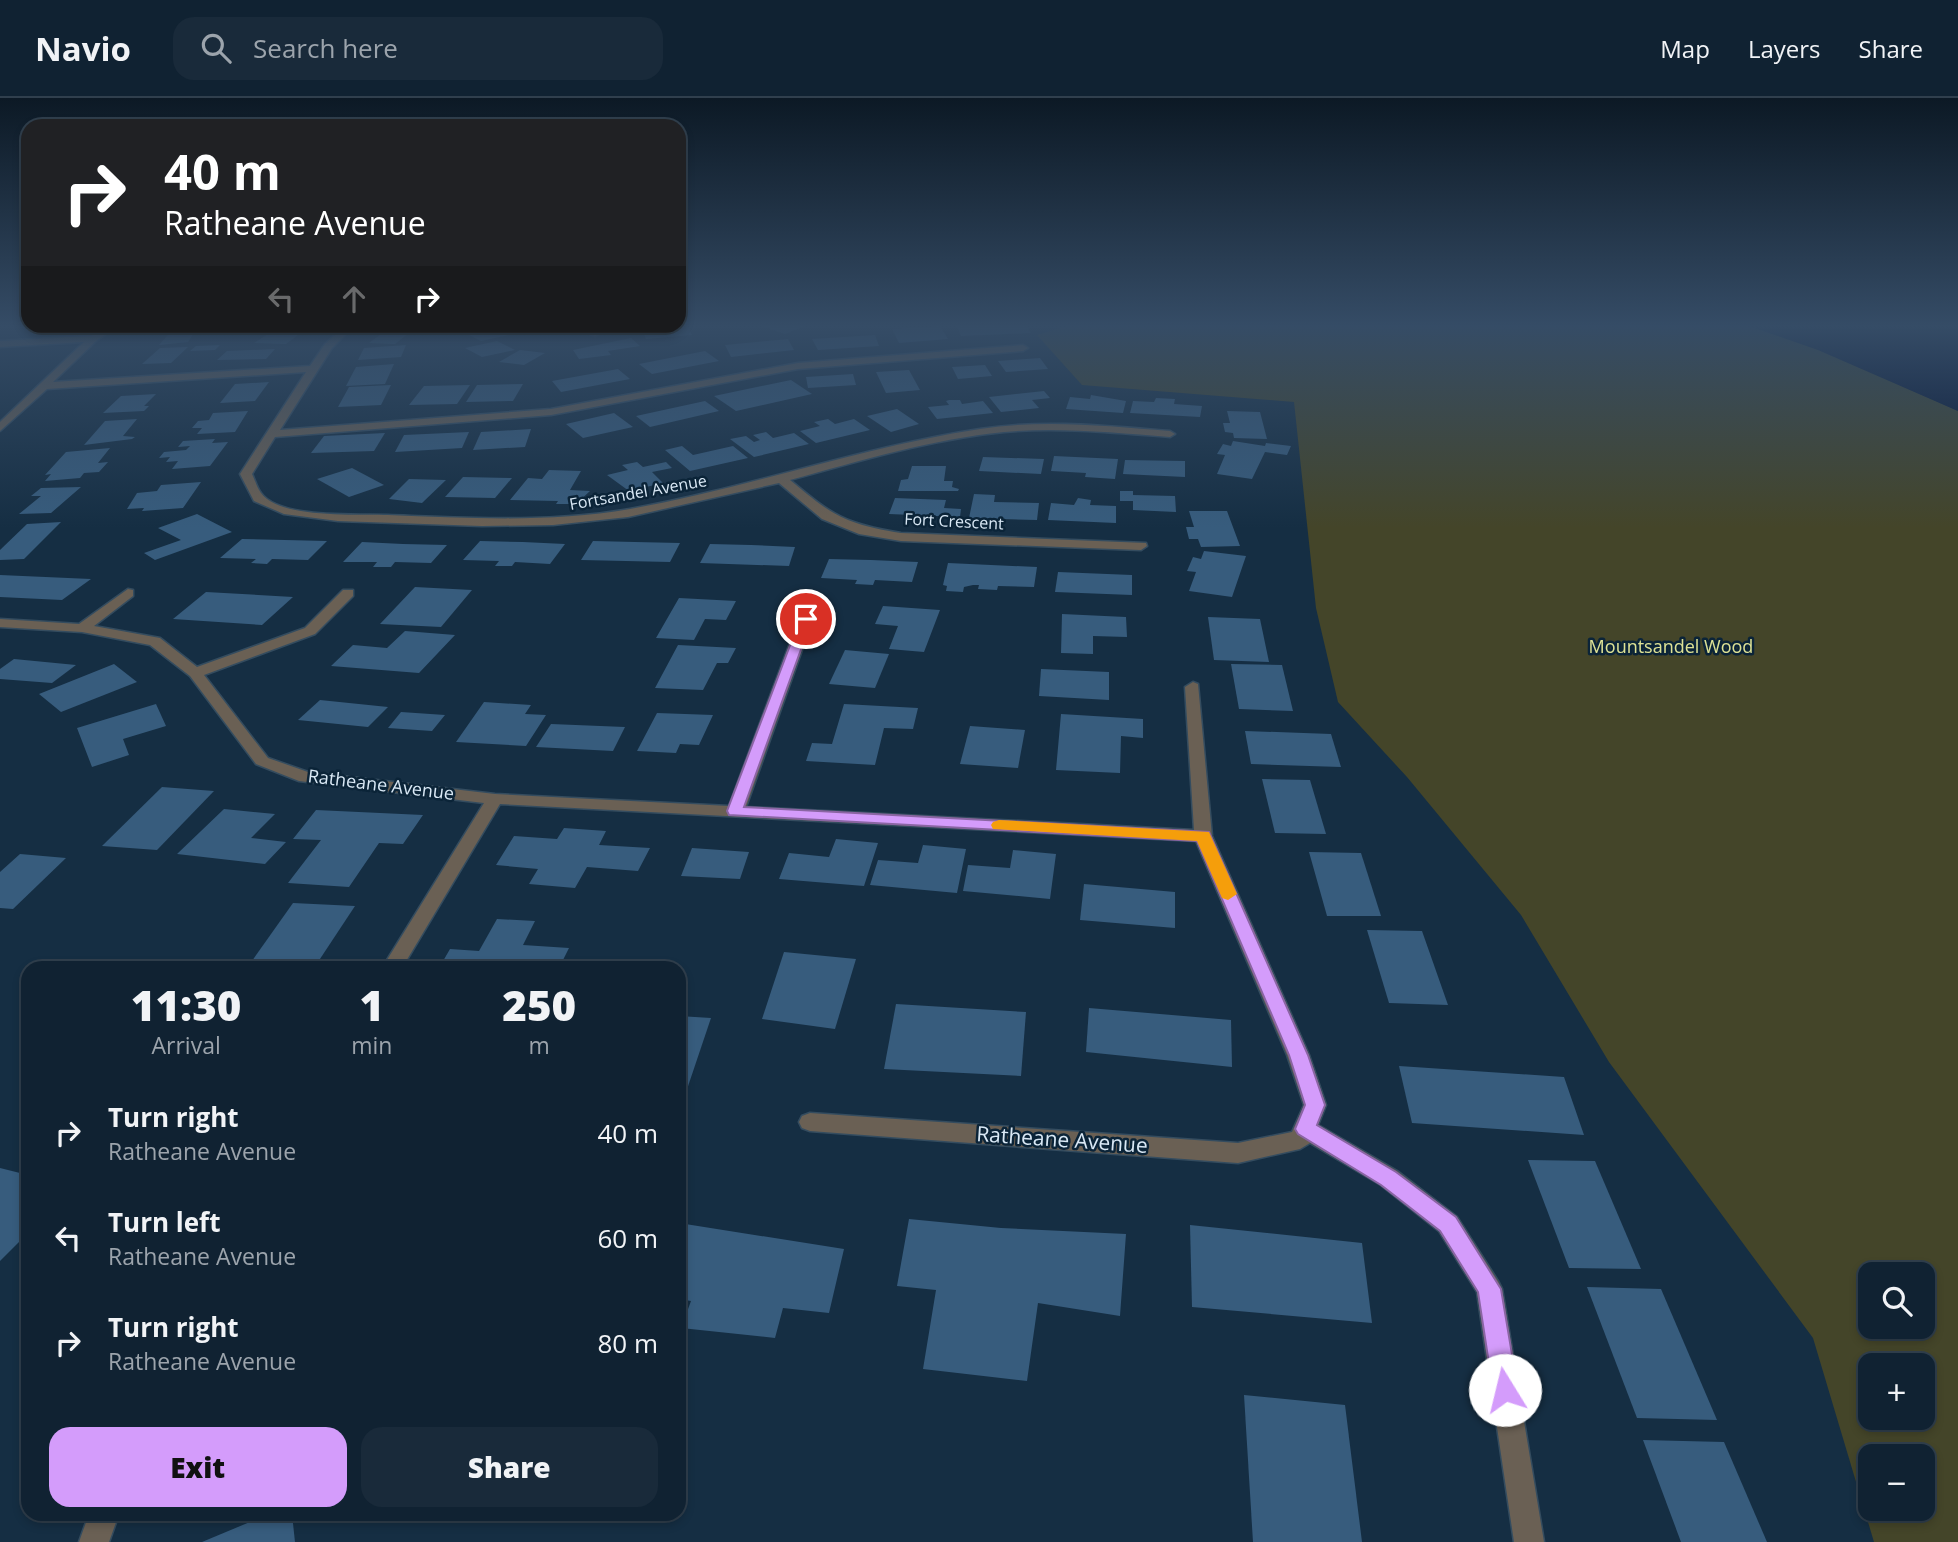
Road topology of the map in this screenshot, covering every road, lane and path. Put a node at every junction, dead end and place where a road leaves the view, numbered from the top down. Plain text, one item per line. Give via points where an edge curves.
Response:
1 (35, 393) edge
2 (297, 393) edge
3 (646, 393) edge
4 (0, 428) edge
5 (271, 434) junction
6 (1170, 434) dead end
7 (782, 479) junction
8 (1141, 546) dead end
9 (128, 593) dead end
10 (348, 593) dead end
11 (806, 619) dead end
12 (0, 624) edge
13 (82, 628) junction
14 (195, 673) junction
15 (1193, 687) dead end
16 (495, 799) junction
17 (735, 811) junction
18 (1203, 836) junction
19 (396, 961) edge
20 (810, 1122) dead end
21 (1305, 1129) junction
22 (102, 1521) edge
23 (94, 1542) edge
24 (1529, 1542) edge

1 - 4 street
2 - 5 street, Fortsandel Avenue
3 - 5 street via 530,414
5 - 7 street, Fortsandel Avenue via 246,474 257,497 275,507 316,515 527,523 578,520
6 - 7 street, Fortsandel Avenue via 1040,427 983,432
7 - 8 street, Fort Crescent via 827,516 859,530 901,537
9 - 13 street
10 - 14 street via 310,631
11 - 17 street
12 - 13 street, Ratheane Avenue
13 - 14 street, Ratheane Avenue via 155,641
14 - 16 street, Ratheane Avenue via 262,761 305,777
15 - 18 street
16 - 17 street, Ratheane Avenue
16 - 19 street
17 - 18 street, Ratheane Avenue
18 - 21 street via 1298,1055 1315,1105
20 - 21 street, Ratheane Avenue via 1238,1153 1300,1140
21 - 24 street via 1389,1178 1448,1224 1489,1289
22 - 23 street

